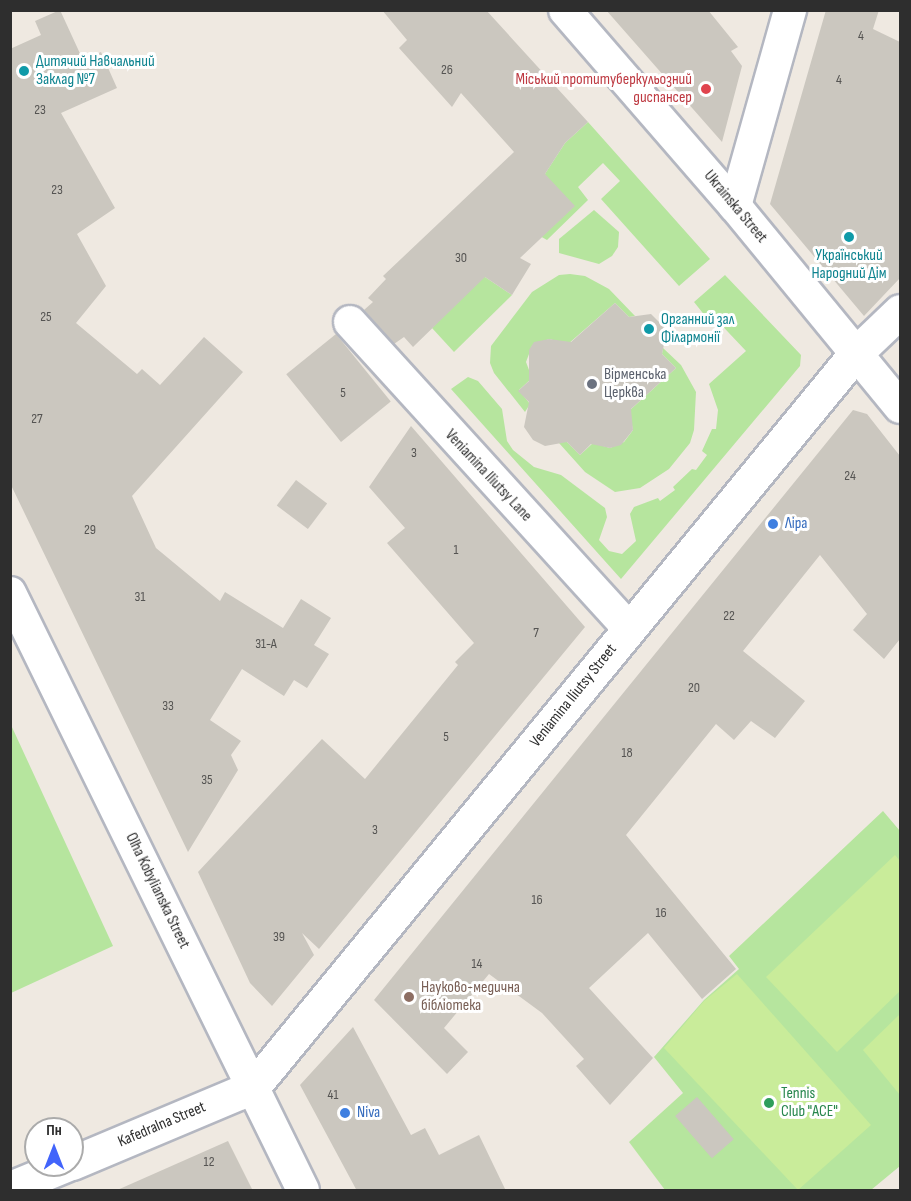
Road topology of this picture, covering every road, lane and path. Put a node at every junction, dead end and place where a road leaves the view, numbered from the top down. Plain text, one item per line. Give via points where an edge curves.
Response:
1 (565, 10) edge
2 (789, 10) edge
3 (735, 206) junction
4 (900, 311) edge
5 (350, 322) dead end
6 (855, 354) junction
7 (900, 407) edge
8 (10, 592) edge
9 (628, 628) junction
10 (253, 1087) junction
11 (84, 1157) edge
12 (37, 1177) edge
13 (10, 1188) edge
14 (303, 1191) edge

1 - 3 street, Ukrainska Street
2 - 3 street
3 - 6 street, Ukrainska Street
4 - 6 street, Veniamina Iliutsy Street
5 - 9 street, Veniamina Iliutsy Lane
6 - 7 street, Ukrainska Street
6 - 9 street, Veniamina Iliutsy Street
8 - 10 street, Olha Kobylianska Street
9 - 10 street, Veniamina Iliutsy Street
10 - 11 street, Kafedralna Street
10 - 14 street, Olha Kobylianska Street
12 - 13 street

